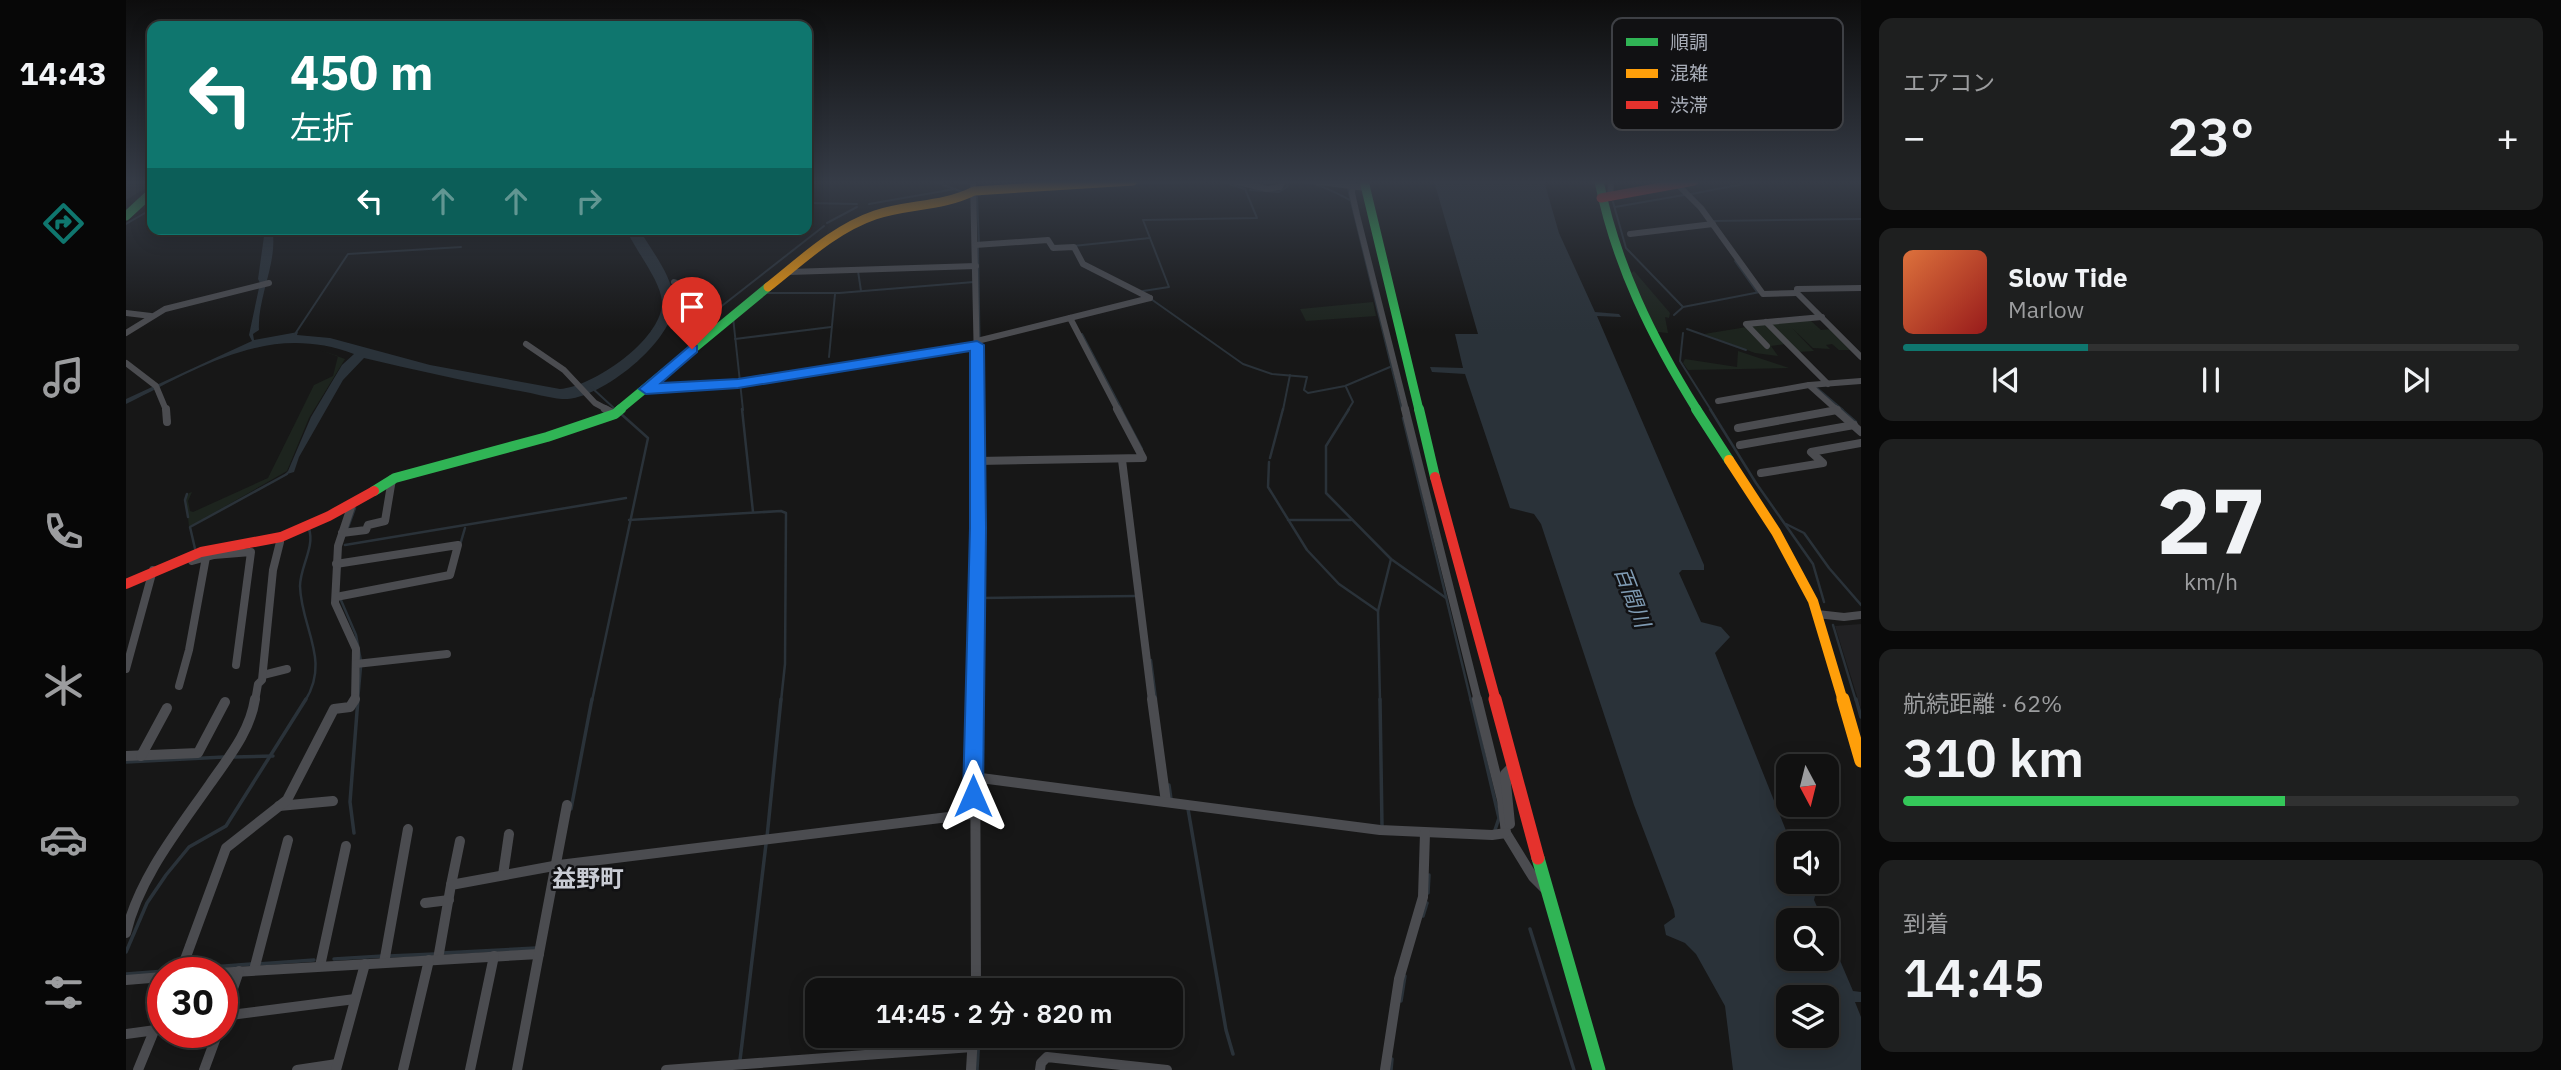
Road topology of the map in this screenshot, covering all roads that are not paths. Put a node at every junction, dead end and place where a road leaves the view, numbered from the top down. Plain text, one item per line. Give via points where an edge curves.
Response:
1 (839, 231) edge
2 (975, 231) edge
3 (1361, 231) edge
4 (1371, 231) edge
5 (1612, 231) edge
6 (1658, 231) edge
7 (1715, 231) edge
8 (1630, 234) dead end
9 (975, 245) junction
10 (976, 266) junction
11 (787, 272) junction
12 (674, 282) dead end
13 (269, 283) dead end
14 (1861, 288) edge
15 (1797, 292) junction
16 (126, 313) edge
17 (151, 316) junction
18 (1822, 317) junction
19 (1070, 318) junction
20 (1766, 322) junction
21 (715, 327) junction
22 (126, 333) edge
23 (979, 342) junction
24 (526, 344) dead end
25 (1767, 346) dead end
26 (1861, 357) edge
27 (126, 363) edge
28 (1827, 382) junction
29 (1852, 382) junction
30 (1861, 382) edge
31 (1809, 385) junction
32 (646, 389) junction
33 (1861, 391) edge
34 (1718, 401) dead end
35 (1837, 411) junction
36 (617, 412) junction
37 (167, 422) dead end
38 (1854, 425) junction
39 (1738, 428) dead end
40 (1861, 432) edge
41 (1861, 443) edge
42 (1740, 445) dead end
43 (1122, 460) junction
44 (978, 461) junction
45 (1761, 474) dead end
46 (392, 479) junction
47 (352, 504) junction
48 (342, 533) junction
49 (280, 539) junction
50 (253, 548) junction
51 (188, 557) junction
52 (206, 557) junction
53 (336, 564) junction
54 (153, 570) junction
55 (126, 583) edge
56 (336, 597) junction
57 (1817, 614) junction
58 (1861, 615) edge
59 (447, 654) dead end
60 (360, 664) junction
61 (236, 665) dead end
62 (126, 669) edge
63 (287, 669) dead end
64 (262, 675) junction
65 (179, 685) dead end
66 (225, 702) dead end
67 (167, 708) dead end
68 (141, 756) junction
69 (126, 757) edge
70 (1861, 761) edge
71 (1512, 767) junction
72 (976, 777) junction
73 (333, 801) dead end
74 (1166, 802) junction
75 (567, 805) dead end
76 (279, 806) junction
77 (973, 814) junction
78 (408, 829) dead end
79 (1425, 833) junction
80 (509, 834) dead end
81 (1499, 834) junction
82 (288, 840) dead end
83 (460, 841) dead end
84 (346, 846) dead end
85 (559, 865) junction
86 (503, 875) junction
87 (451, 885) junction
88 (1545, 889) junction
89 (449, 900) junction
90 (425, 903) dead end
91 (126, 933) edge
92 (539, 954) junction
93 (494, 956) junction
94 (186, 957) edge
95 (436, 957) junction
96 (384, 958) junction
97 (365, 964) junction
98 (320, 966) junction
99 (255, 967) junction
100 (239, 971) joint
101 (238, 974) edge
102 (147, 978) edge
103 (976, 978) edge
104 (126, 980) edge
105 (355, 999) junction
106 (238, 1016) edge
107 (147, 1031) edge
108 (126, 1034) edge
109 (149, 1048) edge
110 (212, 1048) edge
111 (916, 1048) edge
112 (972, 1048) edge
113 (337, 1067) edge
114 (738, 1067) edge
115 (698, 1069) edge
116 (138, 1070) edge
117 (204, 1070) edge
118 (297, 1070) edge
119 (403, 1070) edge
120 (470, 1070) edge
121 (517, 1070) edge
122 (666, 1070) edge
123 (971, 1070) edge
124 (1040, 1070) edge
125 (1167, 1070) edge
126 (1385, 1070) edge
127 (1599, 1070) edge

1 - 11 street
2 - 9 street
3 - 81 street via 1506,820
4 - 71 street
5 - 57 street via 1618,259 1654,335 1786,549
6 - 8 street
7 - 15 street via 1761,292
9 - 10 street
9 - 19 street via 1048,240 1053,248 1074,247 1083,264 1150,298
10 - 11 street
10 - 23 street
11 - 21 street
12 - 21 street via 686,286 693,305
13 - 17 street
14 - 15 street
15 - 18 street
16 - 17 street
17 - 22 street
18 - 20 street
18 - 26 street
19 - 23 street
19 - 43 street via 1143,458
20 - 25 street via 1746,324
20 - 28 street
21 - 32 street
23 - 32 street via 739,384
23 - 44 street
24 - 36 street via 558,365 587,395
27 - 37 street via 161,391
28 - 29 street
28 - 31 street
29 - 30 street
29 - 33 street
31 - 34 street
31 - 35 street
32 - 36 street
35 - 38 street
35 - 39 street
36 - 46 street via 559,433
38 - 40 street
38 - 42 street
41 - 45 street via 1811,452 1823,463
43 - 44 street
43 - 74 street
44 - 72 street
46 - 47 street
46 - 48 street via 385,522
47 - 48 street
47 - 49 street
48 - 53 street
49 - 50 street
49 - 64 street
50 - 51 street via 218,548
50 - 52 street
50 - 61 street
51 - 52 street via 191,561
51 - 54 street
52 - 65 street
53 - 56 street
53 - 56 street via 458,545 450,575
54 - 55 street
54 - 62 street
56 - 60 street
57 - 58 street
57 - 70 street
59 - 60 street
60 - 76 street via 355,703 334,709 287,800
63 - 64 street
64 - 91 street via 253,714 231,757 141,887
66 - 68 street via 198,753
67 - 68 street
68 - 69 street
71 - 81 street via 1505,774 1511,822
71 - 88 street
72 - 74 street
72 - 77 street
73 - 76 street
74 - 79 street
75 - 85 street
76 - 94 street via 226,848
77 - 85 street
77 - 103 street
78 - 96 street
79 - 81 street
79 - 126 street via 1423,897 1399,979
80 - 86 street
81 - 88 street via 1516,844 1534,881
82 - 99 street
83 - 87 street
84 - 98 street
85 - 86 street
85 - 92 street
86 - 87 street
87 - 89 street
88 - 127 street
89 - 90 street
89 - 95 street
92 - 93 street
92 - 121 street
93 - 95 street
93 - 120 street
95 - 96 street
95 - 119 street
96 - 97 street
97 - 98 street
97 - 105 street
98 - 99 street
99 - 100 street
100 - 101 street
102 - 104 street
105 - 106 street
105 - 113 street
107 - 108 street
109 - 116 street
110 - 117 street
111 - 114 street
112 - 123 street
113 - 118 street
114 - 115 street
115 - 122 street
124 - 125 street via 1047,1056

